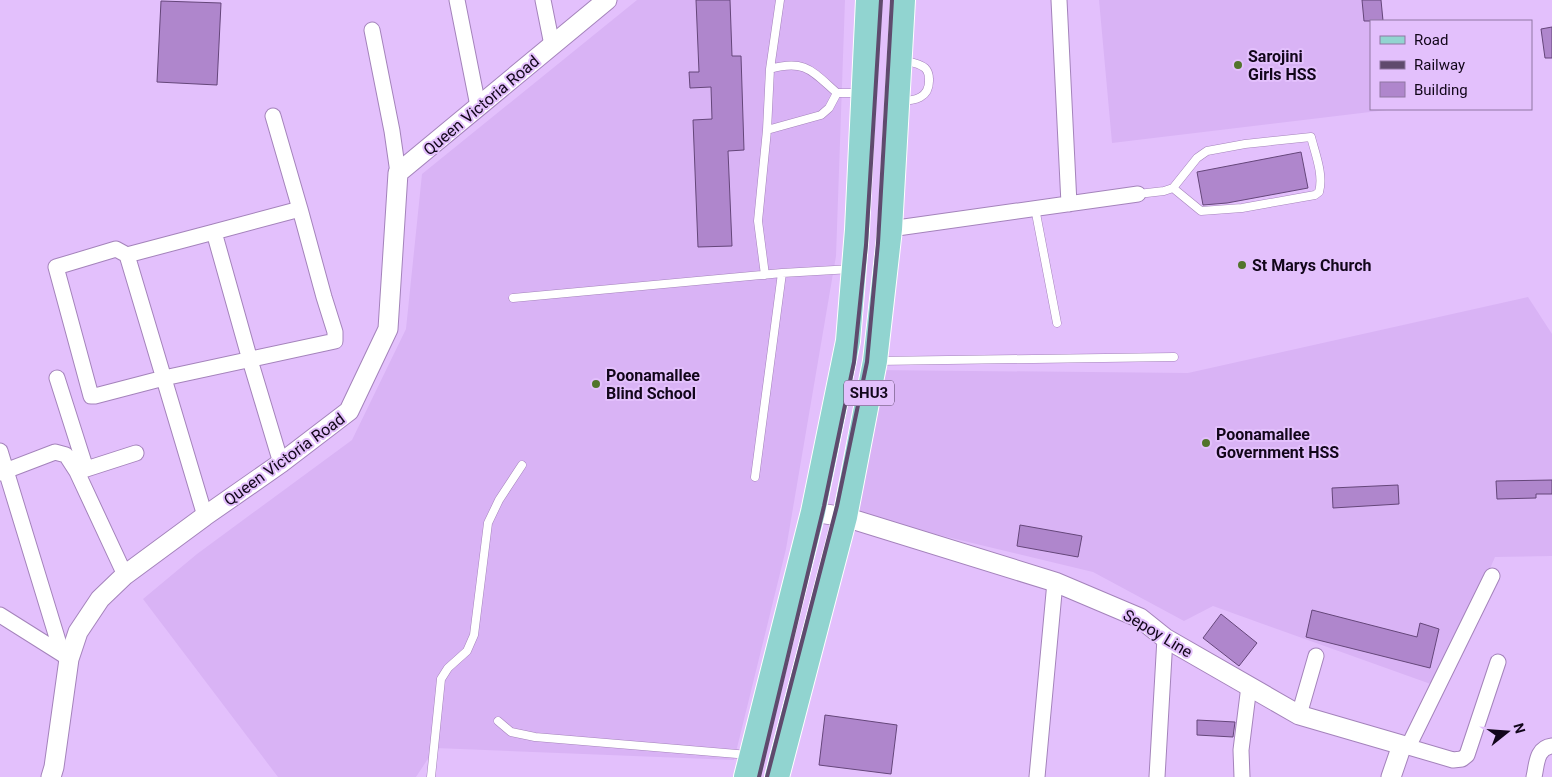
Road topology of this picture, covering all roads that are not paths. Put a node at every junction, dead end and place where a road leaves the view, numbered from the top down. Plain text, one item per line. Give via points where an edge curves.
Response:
1 (457, 0) edge
2 (543, 0) edge
3 (607, 0) edge
4 (780, 0) edge
5 (868, 0) edge
6 (903, 0) edge
7 (1059, 0) edge
8 (372, 30) dead end
9 (552, 45) junction
10 (770, 69) junction
11 (837, 93) junction
12 (864, 93) junction
13 (478, 106) junction
14 (273, 116) dead end
15 (767, 130) junction
16 (398, 173) junction
17 (1173, 188) junction
18 (1138, 194) joint
19 (1069, 204) junction
20 (1035, 208) junction
21 (300, 209) junction
22 (890, 230) junction
23 (214, 232) junction
24 (128, 256) junction
25 (854, 268) junction
26 (782, 273) junction
27 (765, 275) junction
28 (513, 298) dead end
29 (1057, 323) dead end
30 (1174, 357) dead end
31 (250, 360) junction
32 (875, 361) junction
33 (57, 378) dead end
34 (164, 378) junction
35 (0, 450) edge
36 (136, 453) dead end
37 (281, 463) junction
38 (522, 464) dead end
39 (81, 471) junction
40 (3, 472) edge
41 (756, 477) dead end
42 (813, 512) junction
43 (205, 516) junction
44 (845, 518) junction
45 (125, 575) junction
46 (1492, 576) dead end
47 (1054, 582) junction
48 (0, 615) edge
49 (1166, 638) junction
50 (1316, 656) dead end
51 (65, 657) junction
52 (1498, 662) dead end
53 (1249, 686) junction
54 (1299, 715) junction
55 (498, 721) dead end
56 (1405, 746) junction
57 (1552, 746) edge
58 (749, 766) edge
59 (51, 777) edge
60 (431, 777) edge
61 (777, 777) edge
62 (1037, 777) edge
63 (1156, 777) edge
64 (1242, 777) edge
65 (1391, 777) edge
66 (1534, 777) edge

1 - 13 street
2 - 9 street
3 - 9 street, Queen Victoria Road
4 - 10 lane
5 - 12 main road, SHU3
6 - 22 main road, SHU3
7 - 19 street
8 - 16 street
9 - 13 street, Queen Victoria Road
10 - 11 lane via 798,64
10 - 15 lane
11 - 12 lane
11 - 15 lane via 822,115
12 - 25 main road, SHU3
13 - 16 street, Queen Victoria Road
14 - 21 street
15 - 27 lane via 758,221
16 - 37 street, Queen Victoria Road via 388,329 349,411
17 - 17 lane via 1197,158 1207,151 1311,137 1321,186 1315,195 1242,208 1201,211
17 - 18 lane
18 - 19 street
19 - 20 street
20 - 22 street
20 - 29 lane
21 - 23 street
21 - 31 street via 335,341
22 - 32 main road, SHU3
23 - 24 street
23 - 31 street
24 - 34 street
24 - 34 street via 116,250 56,267 89,391 91,396 95,396
25 - 26 lane
25 - 42 main road, SHU3 via 848,341
26 - 27 lane
26 - 41 lane
27 - 28 lane
30 - 32 lane
31 - 34 street
31 - 37 street
32 - 44 main road, SHU3
33 - 39 street
34 - 43 street
35 - 40 street
36 - 39 street
37 - 43 street, Queen Victoria Road
38 - 60 lane via 498,500 488,523 474,635 467,651 441,679
39 - 40 street via 66,455 55,452
39 - 45 street
40 - 51 street
42 - 44 street, Sepoy Line
42 - 58 main road, SHU3
43 - 45 street, Queen Victoria Road
44 - 47 street, Sepoy Line
44 - 61 main road, SHU3
45 - 51 street, Queen Victoria Road via 100,599
46 - 56 street
47 - 49 street, Sepoy Line via 1140,618
47 - 62 street
48 - 51 street
49 - 53 street, Sepoy Line
49 - 63 street
50 - 54 street
51 - 59 street, Queen Victoria Road
52 - 56 street via 1467,755 1454,760
53 - 54 street, Sepoy Line
53 - 64 street
54 - 56 street, Sepoy Line
55 - 58 lane via 511,732 535,737
56 - 65 street
57 - 66 street via 1539,752

